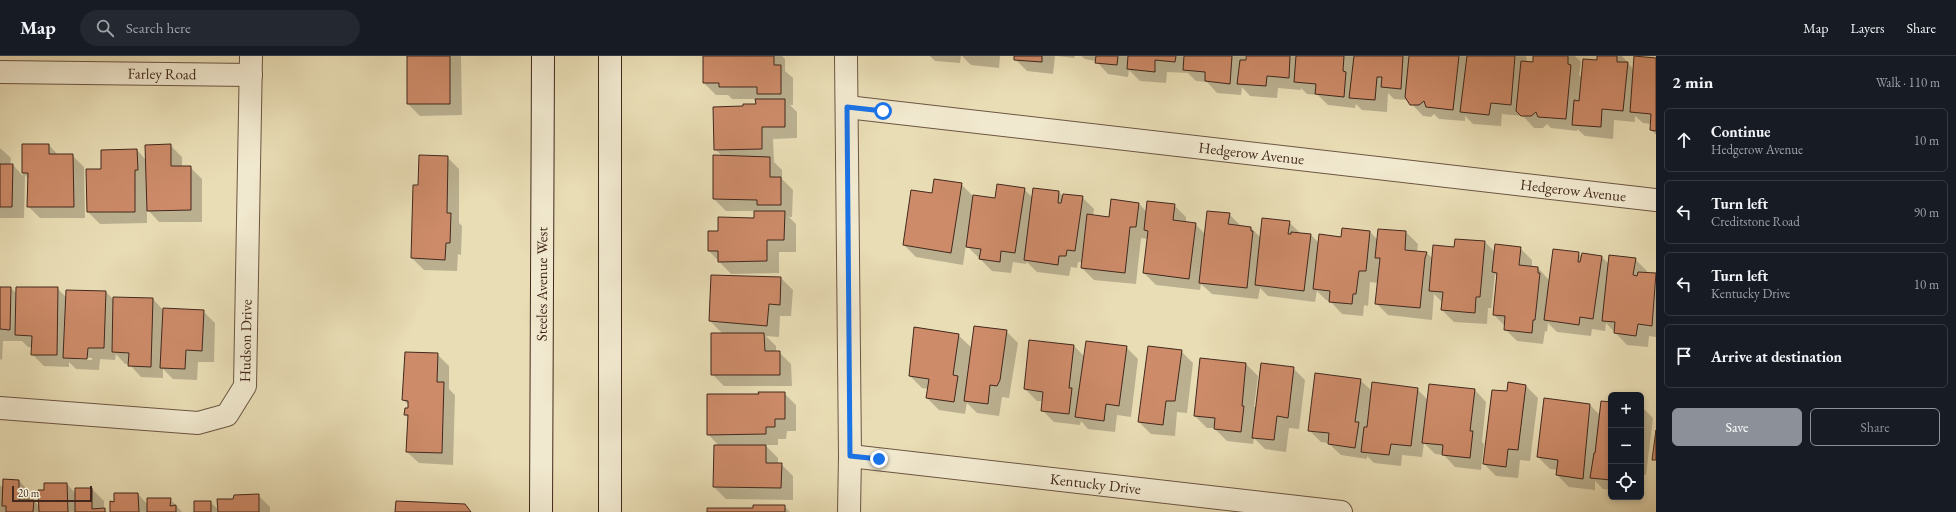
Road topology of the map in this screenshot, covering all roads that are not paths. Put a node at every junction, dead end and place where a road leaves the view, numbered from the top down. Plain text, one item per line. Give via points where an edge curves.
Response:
1 (543, 56) edge
2 (610, 56) edge
3 (846, 56) edge
4 (251, 66) edge
5 (0, 72) edge
6 (847, 107) junction
7 (1656, 200) edge
8 (0, 408) edge
9 (850, 456) junction
10 (542, 512) edge
11 (610, 512) edge
12 (849, 512) edge
13 (1341, 512) edge

1 - 10 street, Steeles Avenue West
2 - 11 street
3 - 6 street
4 - 5 street, Farley Road
4 - 8 street, Hudson Drive via 245,386 227,415 198,423
6 - 7 street, Hedgerow Avenue
6 - 9 street
9 - 12 street
9 - 13 street, Kentucky Drive

